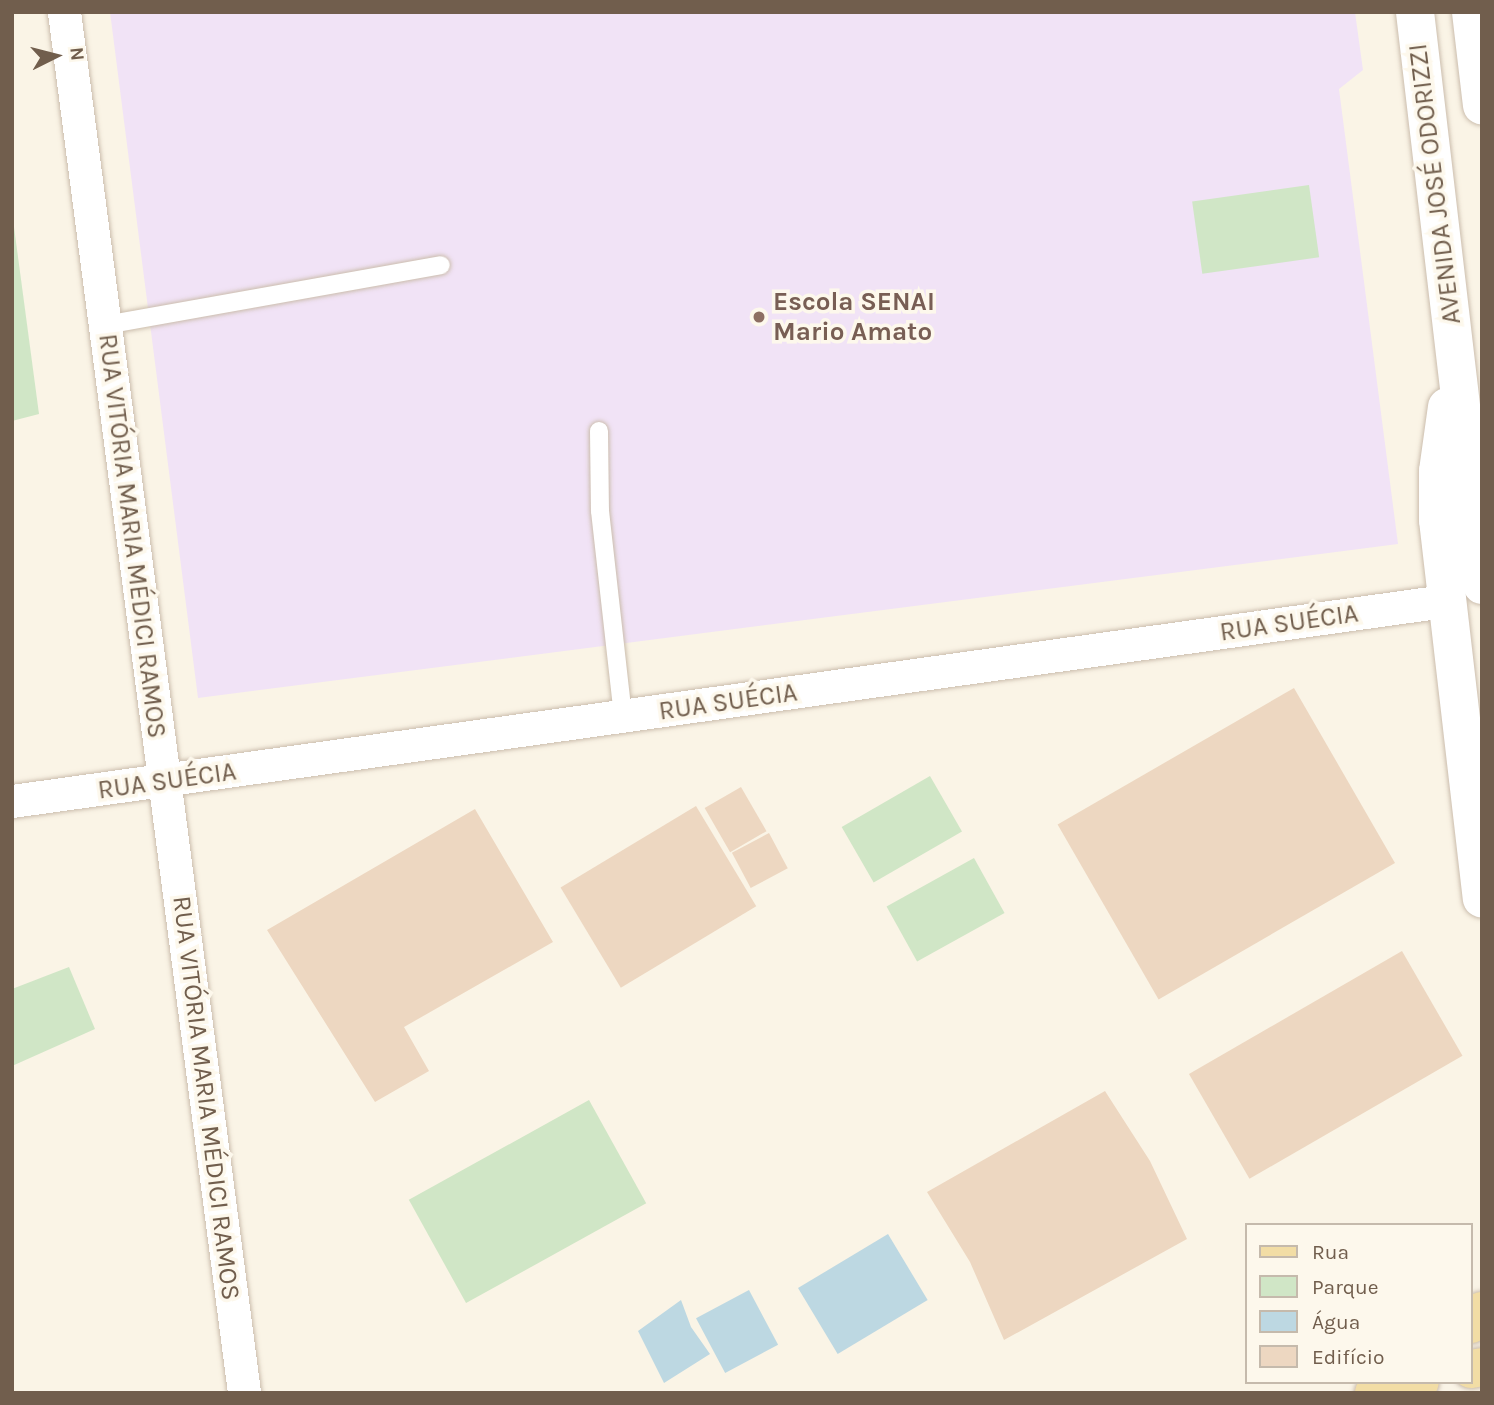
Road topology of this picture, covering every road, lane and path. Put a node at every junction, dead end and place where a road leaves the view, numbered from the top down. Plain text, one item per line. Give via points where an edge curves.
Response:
1 (64, 12) edge
2 (1415, 12) edge
3 (1471, 12) edge
4 (1482, 105) edge
5 (441, 265) dead end
6 (104, 325) junction
7 (1454, 356) junction
8 (599, 431) dead end
9 (1482, 584) edge
10 (1444, 601) junction
11 (623, 717) junction
12 (164, 782) junction
13 (12, 801) edge
14 (1482, 898) edge
15 (244, 1393) edge

1 - 6 street, RUA VITÓRIA MARIA MÉDICI RAMOS
2 - 7 main road, AVENIDA JOSÉ ODORIZZI
3 - 4 main road
5 - 6 lane
6 - 12 street, RUA VITÓRIA MARIA MÉDICI RAMOS
7 - 9 main road, AVENIDA JOSÉ ODORIZZI
7 - 10 main road, AVENIDA JOSÉ ODORIZZI via 1438,471
8 - 11 lane via 600,511
10 - 11 street, RUA SUÉCIA
10 - 14 main road, AVENIDA JOSÉ ODORIZZI
11 - 12 street, RUA SUÉCIA
12 - 13 street, RUA SUÉCIA
12 - 15 street, RUA VITÓRIA MARIA MÉDICI RAMOS

